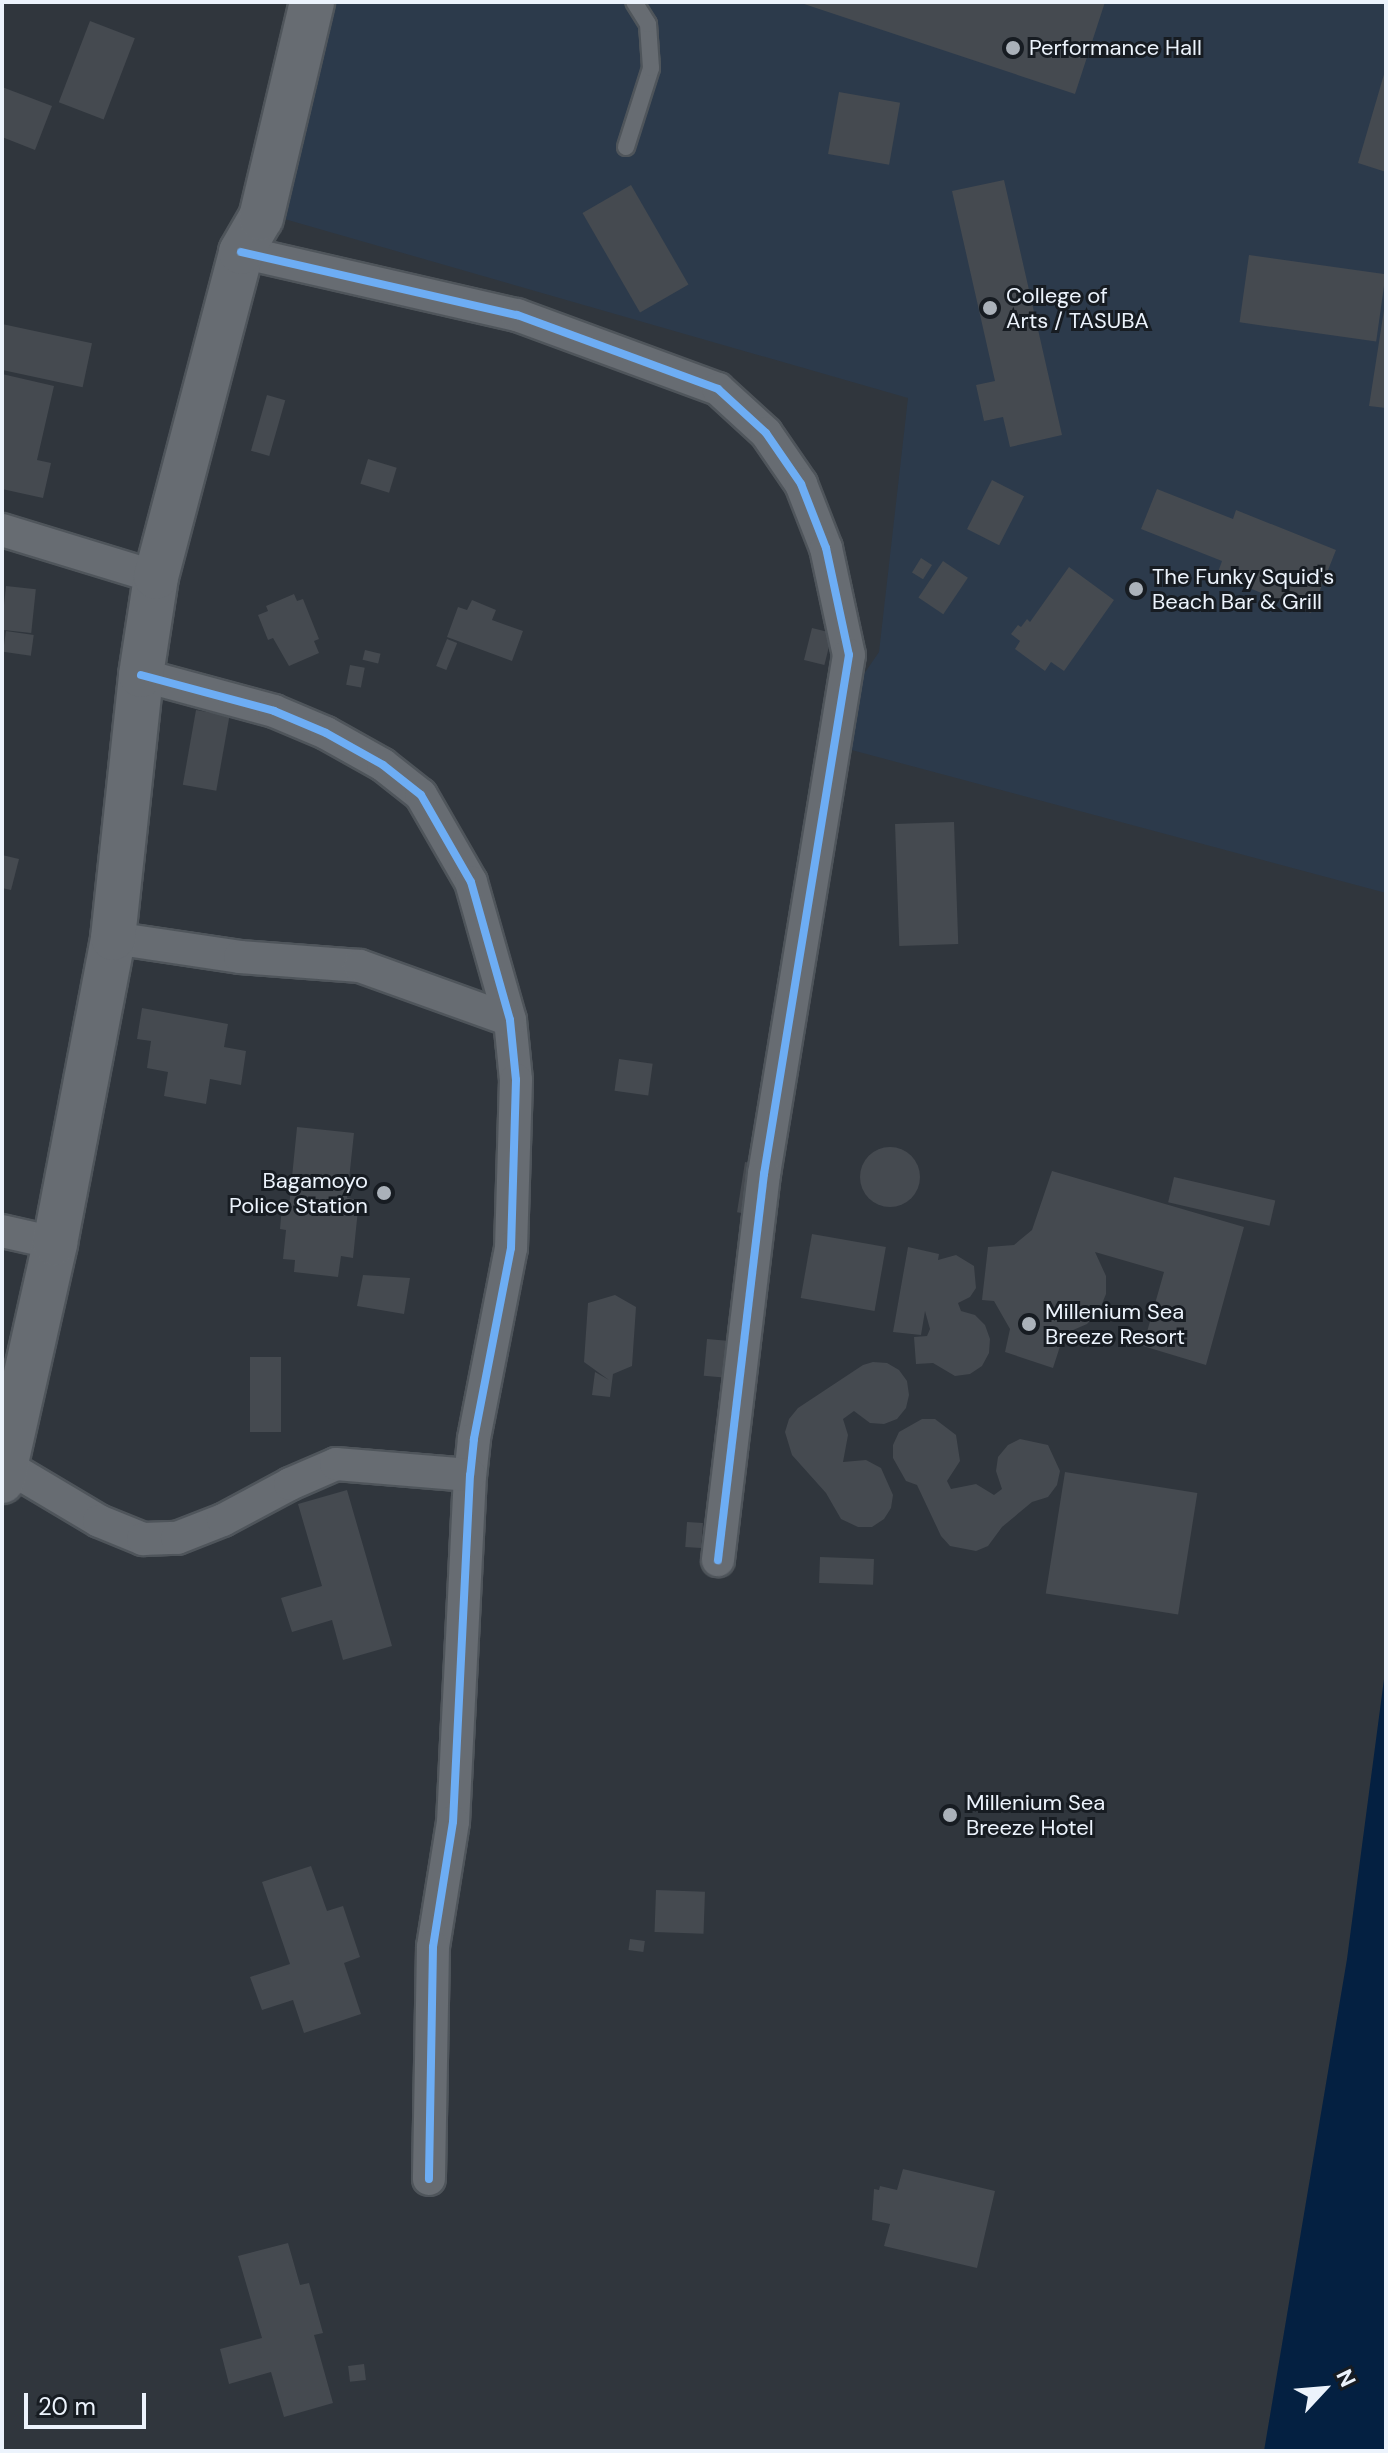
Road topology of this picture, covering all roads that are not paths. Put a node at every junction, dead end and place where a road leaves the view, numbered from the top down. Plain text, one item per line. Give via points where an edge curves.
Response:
1 (312, 2) edge
2 (634, 2) edge
3 (626, 147) dead end
4 (241, 252) junction
5 (2, 530) edge
6 (156, 577) junction
7 (141, 675) junction
8 (113, 938) junction
9 (510, 1020) junction
10 (2, 1231) edge
11 (55, 1243) junction
12 (4, 1473) edge
13 (470, 1475) junction
14 (718, 1560) dead end
15 (429, 2179) dead end

1 - 4 main road via 261,218
2 - 3 lane via 648,24 651,68
4 - 6 main road
4 - 14 street via 517,315 718,389 766,433 801,484 826,548 849,655 764,1174
5 - 6 street
6 - 7 main road
7 - 8 main road
7 - 9 street via 274,711 326,733 383,765 421,795 471,882
8 - 9 street via 240,957 360,966
8 - 11 main road
9 - 13 street via 516,1080 511,1248
10 - 11 street
11 - 12 main road
12 - 13 street via 143,1539 177,1538 336,1464
13 - 15 street via 453,1822 433,1947

